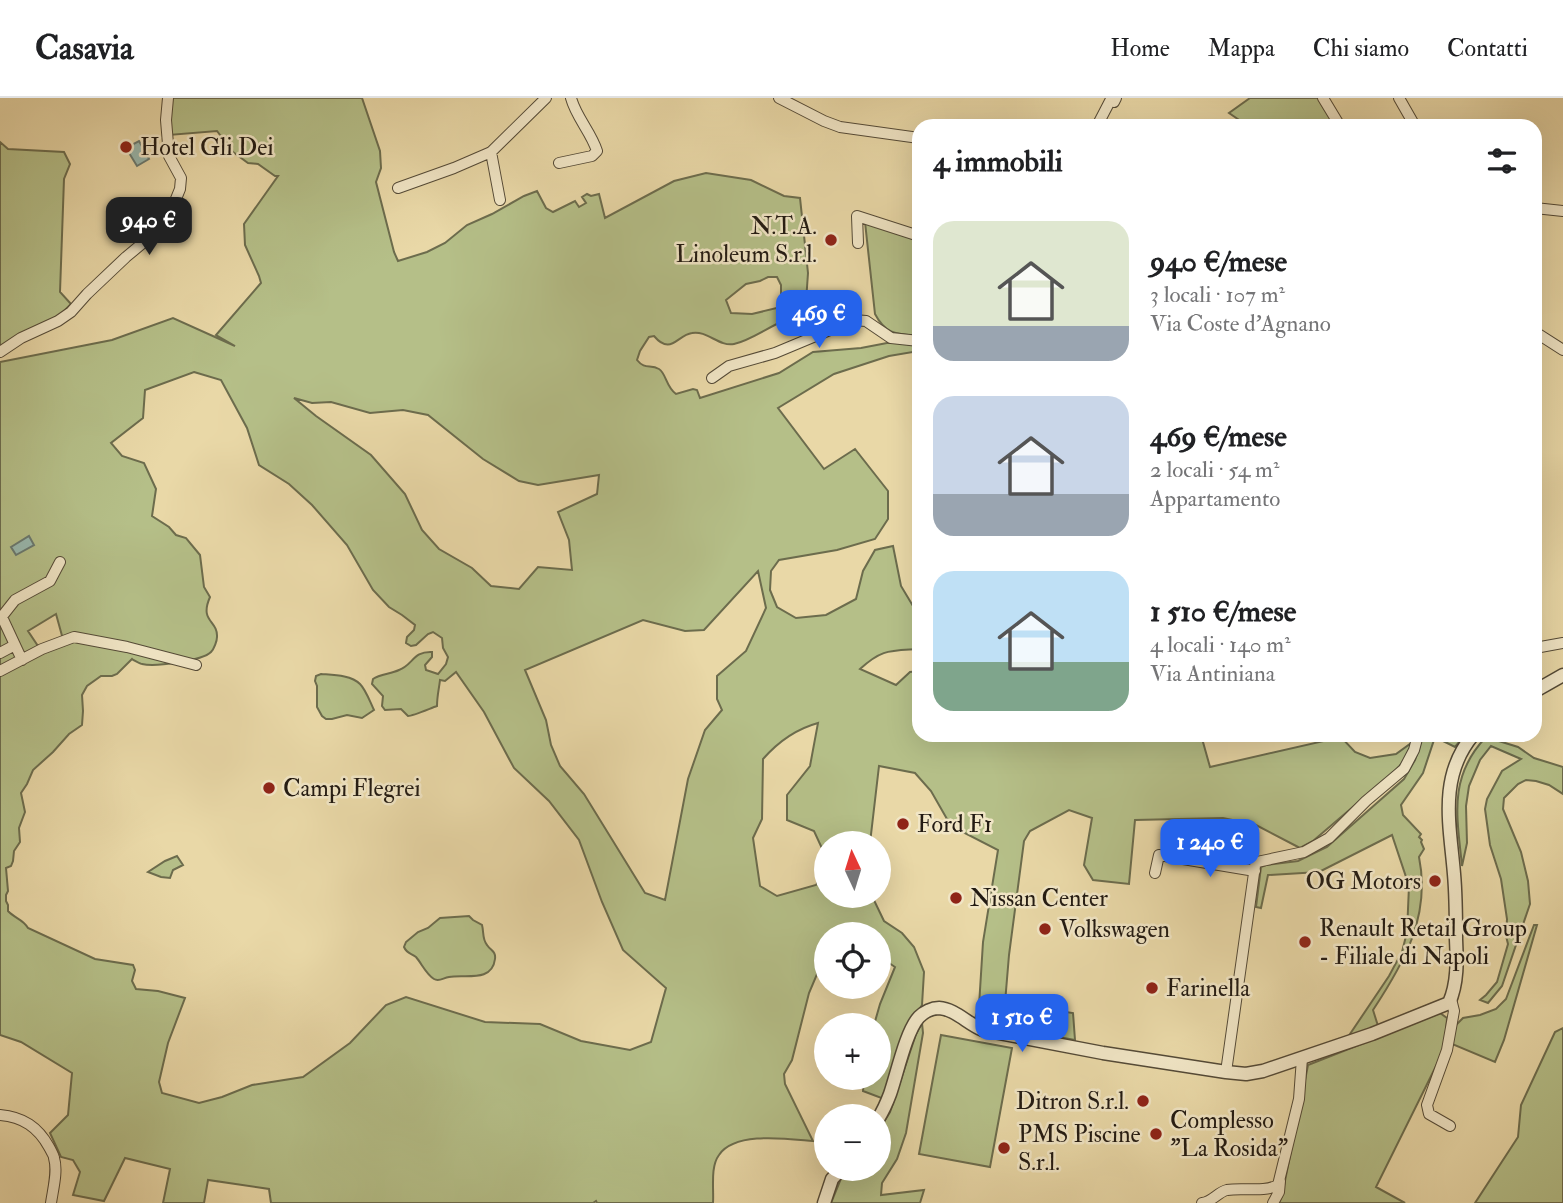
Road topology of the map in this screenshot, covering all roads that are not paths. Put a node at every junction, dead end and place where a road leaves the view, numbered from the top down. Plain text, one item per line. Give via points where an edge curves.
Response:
1 (168, 98) edge
2 (547, 98) edge
3 (571, 98) edge
4 (779, 98) edge
5 (1116, 98) edge
6 (1323, 98) edge
7 (1399, 98) edge
8 (1101, 119) edge
9 (1336, 119) edge
10 (1411, 119) edge
11 (912, 137) edge
12 (491, 152) junction
13 (559, 163) dead end
14 (398, 187) dead end
15 (500, 200) dead end
16 (1542, 209) edge
17 (1563, 211) edge
18 (912, 234) edge
19 (859, 243) dead end
20 (1542, 336) edge
21 (912, 340) edge
22 (1563, 350) edge
23 (0, 352) edge
24 (712, 378) dead end
25 (60, 562) dead end
26 (1, 618) edge
27 (1563, 643) edge
28 (15, 645) junction
29 (1542, 647) edge
30 (0, 653) edge
31 (22, 660) junction
32 (196, 665) dead end
33 (0, 671) edge
34 (1563, 675) edge
35 (1542, 687) edge
36 (1416, 742) edge
37 (1468, 742) edge
38 (1255, 871) junction
39 (1155, 873) dead end
40 (1451, 999) junction
41 (1302, 1058) junction
42 (1226, 1072) junction
43 (886, 1104) edge
44 (0, 1115) edge
45 (1450, 1126) dead end
46 (1280, 1180) junction
47 (831, 1181) edge
48 (51, 1203) edge
49 (824, 1203) edge
50 (1202, 1203) edge
51 (1273, 1203) edge

1 - 23 street via 169,156 181,178 171,211 156,232 71,312
2 - 12 street
3 - 13 street via 597,151
4 - 11 street via 840,127
5 - 8 street
6 - 9 street
7 - 10 street
12 - 14 street
12 - 15 street
16 - 17 street
18 - 19 street via 857,216
20 - 22 street
21 - 24 street via 891,338 866,321 854,320 775,353 729,366
25 - 26 street via 50,581 15,600
26 - 28 street
27 - 29 street
28 - 30 street
28 - 31 street
31 - 32 street via 74,637
31 - 33 street
34 - 35 street
36 - 38 street via 1399,775 1329,838 1304,852 1261,860
37 - 40 street via 1455,765 1449,795 1457,954
38 - 39 street via 1159,855
38 - 42 street
40 - 41 street via 1446,1005
40 - 45 street via 1454,1011 1447,1050 1427,1105 1430,1114
41 - 42 street via 1263,1071
41 - 46 street via 1299,1099
42 - 43 street via 983,1030 937,1008 919,1018
44 - 48 street via 24,1120 43,1135 54,1157
46 - 50 street via 1275,1187 1225,1191
46 - 51 street
47 - 49 street

